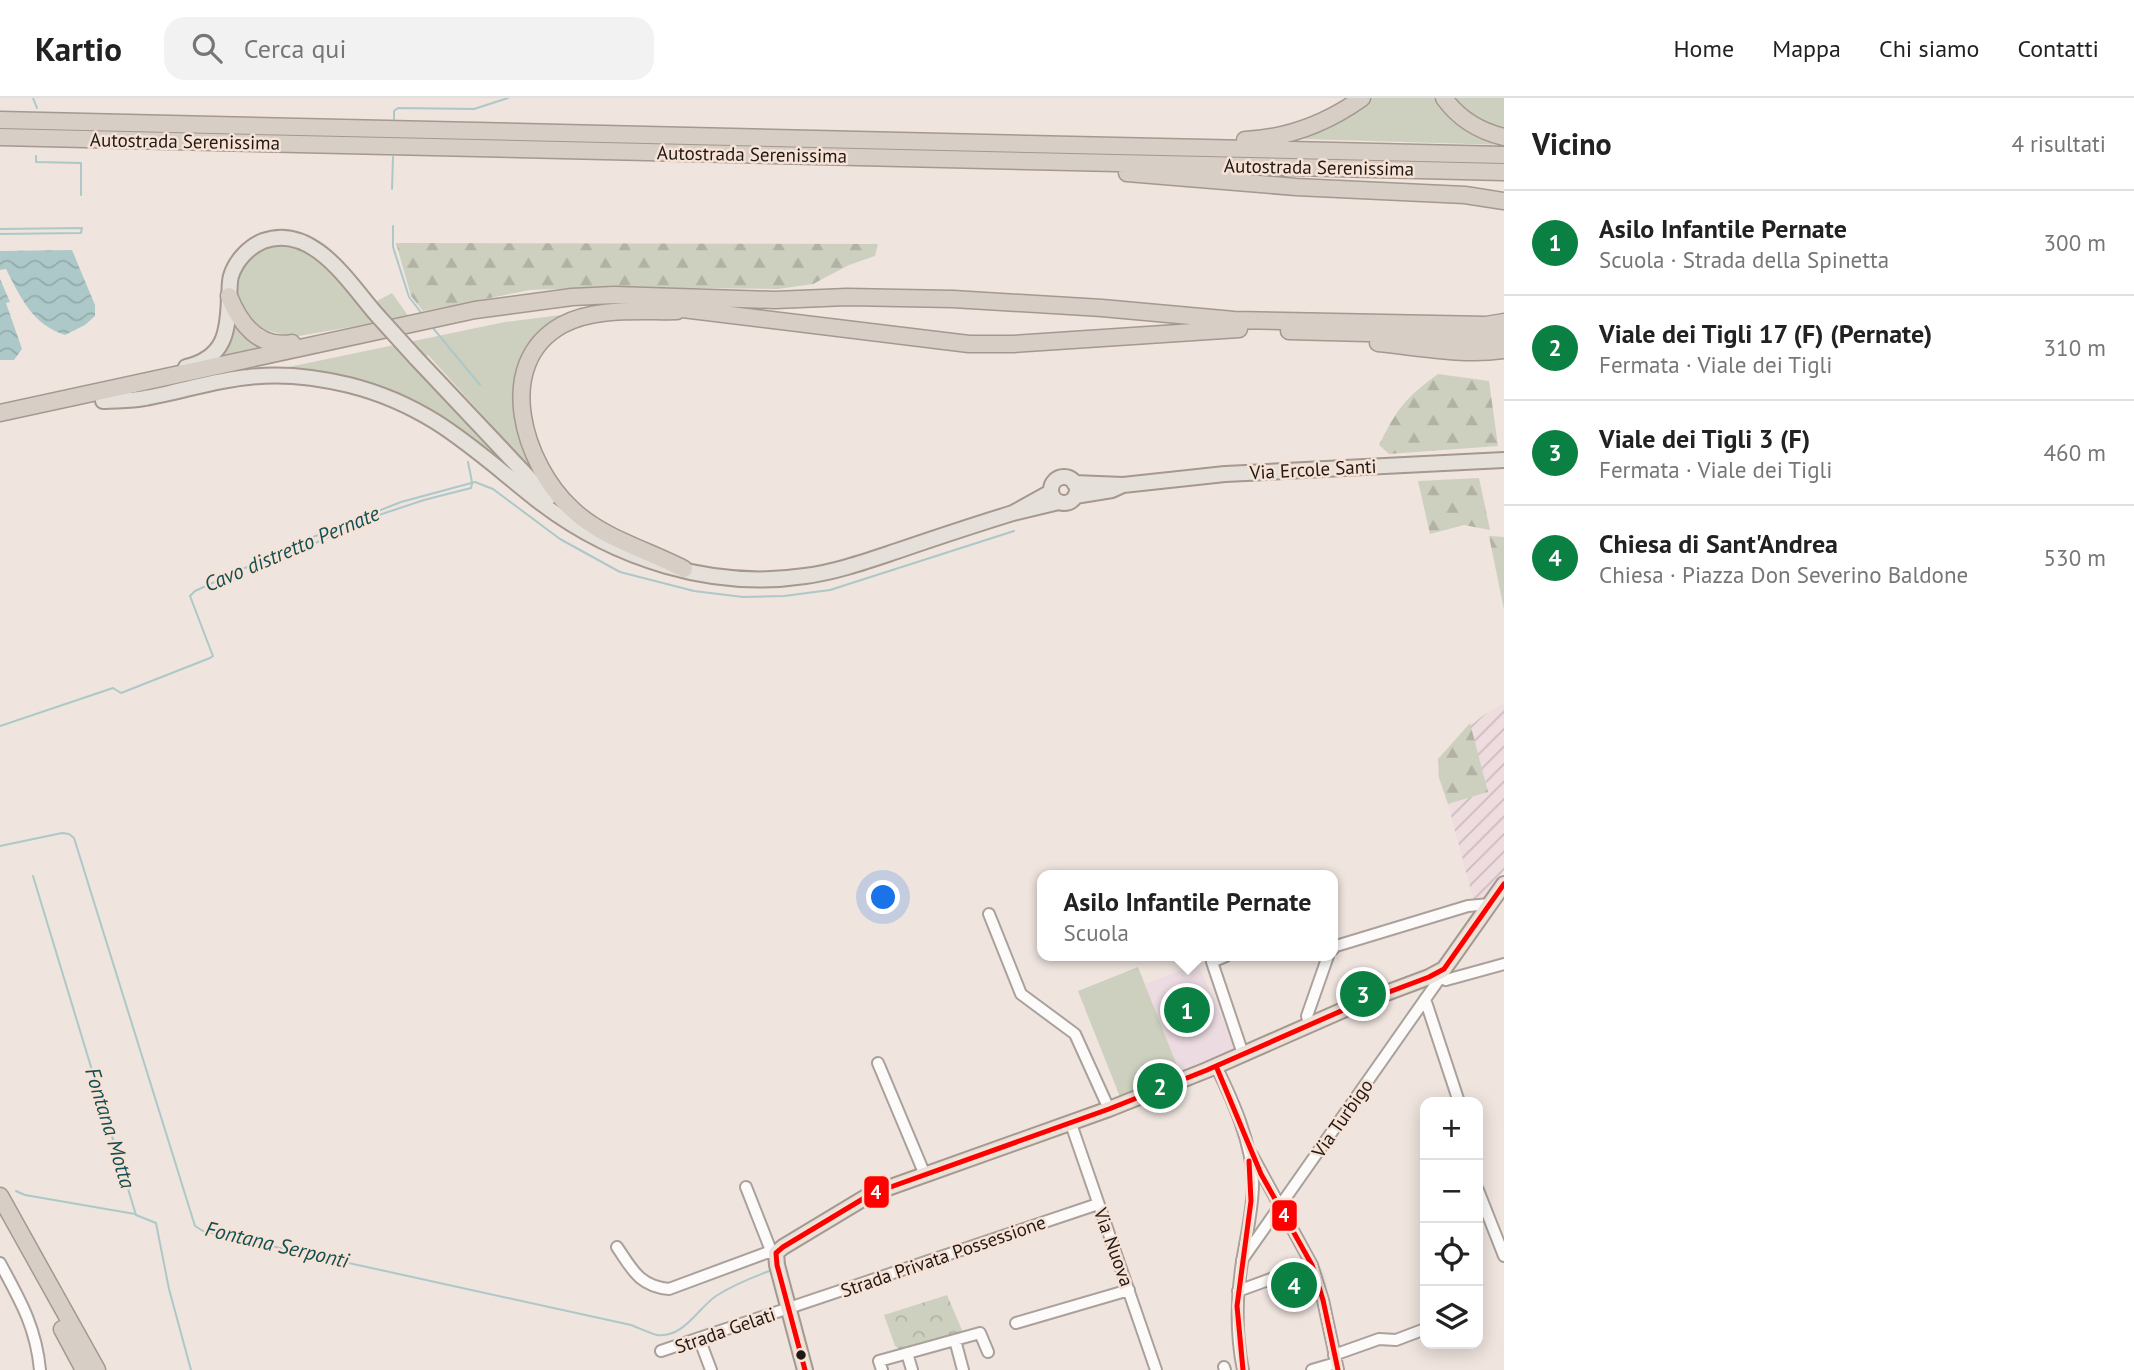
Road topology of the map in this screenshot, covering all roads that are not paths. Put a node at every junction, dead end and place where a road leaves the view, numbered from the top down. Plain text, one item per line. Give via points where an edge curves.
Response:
1 (1362, 98) edge
2 (1444, 98) edge
3 (0, 120) edge
4 (0, 137) edge
5 (1504, 137) edge
6 (1089, 146) junction
7 (1504, 155) edge
8 (1052, 161) junction
9 (1504, 172) edge
10 (1504, 201) edge
11 (229, 296) junction
12 (701, 310) junction
13 (1504, 322) edge
14 (377, 323) junction
15 (431, 325) junction
16 (1268, 325) junction
17 (1504, 336) edge
18 (1504, 350) edge
19 (96, 398) junction
20 (0, 413) edge
21 (0, 424) edge
22 (1504, 460) edge
23 (1075, 489) junction
24 (1055, 497) junction
25 (684, 569) junction
26 (1504, 884) edge
27 (1490, 904) junction
28 (989, 914) dead end
29 (1338, 947) edge
30 (1214, 961) edge
31 (1326, 961) edge
32 (1504, 964) edge
33 (1442, 973) junction
34 (1425, 999) junction
35 (1309, 1025) junction
36 (1242, 1054) junction
37 (878, 1063) dead end
38 (1216, 1066) junction
39 (1457, 1097) edge
40 (1109, 1110) junction
41 (1071, 1124) junction
42 (925, 1175) junction
43 (1257, 1177) junction
44 (746, 1187) dead end
45 (0, 1196) edge
46 (1483, 1203) edge
47 (1098, 1204) junction
48 (1280, 1208) junction
49 (0, 1216) edge
50 (617, 1247) dead end
51 (776, 1253) junction
52 (1504, 1256) edge
53 (1242, 1260) junction
54 (0, 1263) edge
55 (1290, 1272) dead end
56 (1129, 1290) junction
57 (1238, 1291) junction
58 (788, 1308) junction
59 (1016, 1323) dead end
60 (1420, 1331) edge
61 (699, 1338) junction
62 (955, 1340) junction
63 (662, 1351) dead end
64 (988, 1352) dead end
65 (907, 1353) junction
66 (1336, 1362) edge
67 (40, 1370) edge
68 (84, 1370) edge
69 (97, 1370) edge
70 (711, 1370) edge
71 (805, 1370) edge
72 (882, 1370) edge
73 (912, 1370) edge
74 (963, 1370) edge
75 (1156, 1370) edge
76 (1243, 1370) edge
77 (1312, 1370) edge

1 - 6 highway via 1324,122 1276,136 1136,139
2 - 5 highway via 1464,120
3 - 6 highway, Autostrada Serenissima
4 - 8 highway, Autostrada Serenissima
6 - 7 highway, Autostrada Serenissima
8 - 9 highway, Autostrada Serenissima
8 - 10 highway via 1097,170
11 - 14 highway via 244,326 275,344
11 - 14 main road via 233,270 251,247 293,238 320,252
11 - 19 main road via 226,332 207,358 138,377
12 - 15 highway via 588,305
12 - 16 highway via 969,344
12 - 25 highway via 597,314 563,324 530,354 521,393 528,442 551,485 572,510 617,538
13 - 16 highway
14 - 15 highway
14 - 19 highway
14 - 25 main road, bridge via 534,484 579,523 617,545
15 - 16 highway via 521,302 614,295 953,299
15 - 19 highway
16 - 17 highway
16 - 18 highway via 1455,351
19 - 20 highway
19 - 21 highway
19 - 25 main road via 143,399 249,377 279,376 319,378 367,390 441,423 571,525 634,556
22 - 23 main road, Via Ercole Santi via 1225,474 1112,490
23 - 24 main road via 1067,503
23 - 24 main road via 1066,478 1059,478 1052,485
24 - 25 main road via 830,572 751,579
26 - 27 main road, Via Turbigo
27 - 29 street via 1468,906
27 - 33 main road, Via Turbigo
28 - 40 street via 1021,994 1075,1034
30 - 36 street
31 - 35 street via 1307,1016
32 - 33 street via 1446,979
33 - 34 street, Via Turbigo
33 - 35 main road
34 - 39 street
34 - 48 street, Via Turbigo
35 - 36 main road
36 - 38 main road
37 - 42 street
38 - 40 main road
38 - 43 street
40 - 41 main road
41 - 42 main road
41 - 47 street, Via Nuova
42 - 51 main road via 871,1194
43 - 48 street
43 - 53 street
44 - 51 street
45 - 69 highway
46 - 52 street
47 - 56 street, Via Nuova
47 - 58 street, Strada Privata Possessione
48 - 53 street, Via Turbigo
48 - 66 street via 1312,1265
49 - 68 highway
50 - 51 street via 642,1280 654,1288 668,1289
51 - 58 main road
53 - 57 street, Via Turbigo
54 - 67 street via 35,1335
55 - 57 street
56 - 59 street
56 - 75 street, Via Nuova
57 - 76 street, Via Turbigo via 1236,1320
58 - 61 street, Strada Gelati
58 - 71 main road
60 - 66 street via 1396,1340 1379,1339
61 - 63 street, Strada Gelati
61 - 70 street
62 - 64 street via 980,1333
62 - 65 street
62 - 74 street
65 - 72 street via 879,1361
65 - 73 street
66 - 77 street

